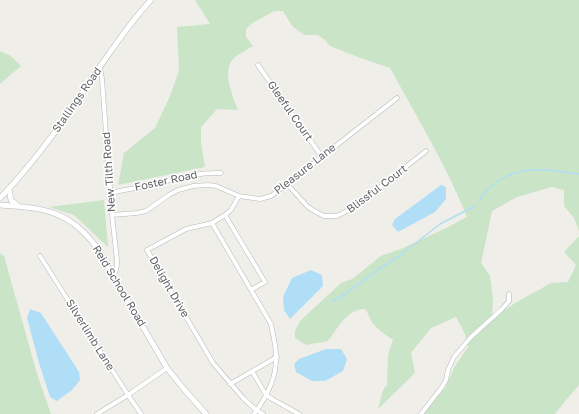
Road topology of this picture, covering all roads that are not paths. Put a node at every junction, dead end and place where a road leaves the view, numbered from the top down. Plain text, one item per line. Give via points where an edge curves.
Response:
1 (151, 0) edge
2 (258, 65) dead end
3 (100, 67) junction
4 (397, 98) dead end
5 (426, 151) dead end
6 (322, 157) junction
7 (220, 173) dead end
8 (287, 184) junction
9 (9, 189) junction
10 (111, 192) junction
11 (239, 196) junction
12 (0, 198) edge
13 (0, 205) edge
14 (18, 206) junction
15 (112, 215) junction
16 (225, 215) junction
17 (212, 223) junction
18 (40, 256) dead end
19 (113, 275) junction
20 (251, 290) junction
21 (509, 294) dead end
22 (277, 357) junction
23 (168, 368) junction
24 (252, 371) junction
25 (230, 384) junction
26 (128, 395) junction
27 (266, 395) junction
28 (255, 412) edge
29 (97, 414) edge
30 (141, 414) edge
31 (206, 414) edge
32 (263, 414) edge
33 (299, 414) edge
34 (421, 414) edge

1 - 3 street, Stallings Road via 128,26
2 - 6 street, Gleeful Court
3 - 9 street, Stallings Road via 40,153
3 - 10 street, New Tilth Road
4 - 6 street, Pleasure Lane
5 - 8 street, Blissful Court via 355,207 337,216 324,216 308,207
6 - 8 street, Pleasure Lane
7 - 10 street, Foster Road via 201,173
8 - 11 street, Pleasure Lane via 271,196 260,199
9 - 12 street, Stallings Road
9 - 14 street via 11,200
10 - 15 street, New Tilth Road
11 - 15 street, Pleasure Lane via 208,184 193,186 178,190 146,211
11 - 16 street, Delight Drive
13 - 14 street, Reid School Road
14 - 19 street, Reid School Road via 47,211 76,225 88,236
15 - 19 street, New Tilth Road via 117,267
16 - 17 street, Delight Drive
16 - 20 street via 265,282
17 - 20 street
17 - 25 street, Delight Drive via 186,229 148,250 213,364
18 - 26 street, Silverlimb Lane
19 - 23 street, Reid School Road
20 - 22 street via 271,324
21 - 34 street via 509,301 502,309 459,350 442,387
22 - 24 street
22 - 27 street via 275,373
23 - 26 street
23 - 31 street, Reid School Road
24 - 25 street
24 - 27 street
25 - 28 street, Delight Drive
26 - 29 street
26 - 30 street, Silverlimb Lane
27 - 28 street
27 - 33 street
28 - 32 street, Delight Drive

